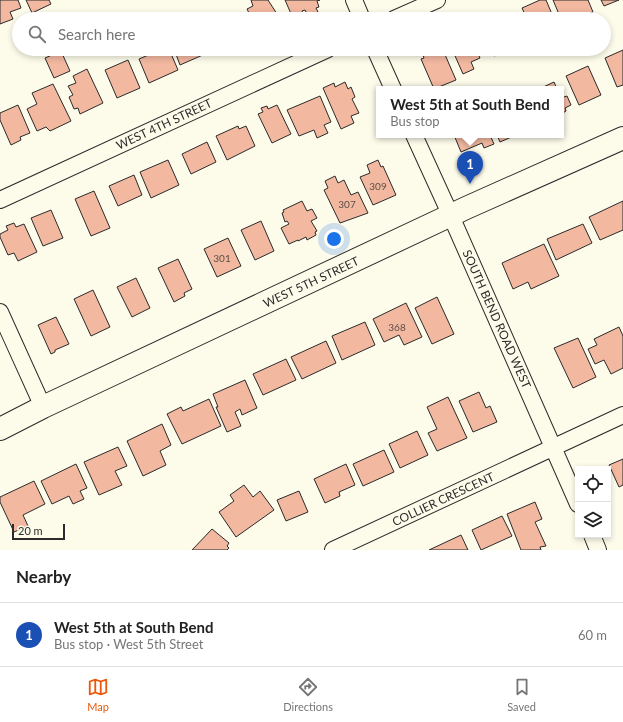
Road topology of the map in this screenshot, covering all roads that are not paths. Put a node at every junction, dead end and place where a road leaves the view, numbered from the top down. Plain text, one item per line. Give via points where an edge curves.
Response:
1 (354, 0) edge
2 (438, 0) edge
3 (359, 12) edge
4 (410, 12) edge
5 (313, 56) edge
6 (378, 56) edge
7 (392, 86) edge
8 (415, 138) edge
9 (623, 138) edge
10 (0, 200) edge
11 (451, 216) junction
12 (0, 312) edge
13 (43, 407) junction
14 (623, 414) edge
15 (0, 428) edge
16 (553, 448) junction
17 (577, 502) edge
18 (593, 538) edge
19 (333, 550) edge
20 (598, 550) edge

1 - 3 street
2 - 4 street
5 - 10 street, WEST 4TH STREET
6 - 7 street
8 - 11 street, SOUTH BEND ROAD WEST
9 - 11 main road, WEST 5TH STREET
11 - 13 main road, WEST 5TH STREET
11 - 16 street, SOUTH BEND ROAD WEST
12 - 13 street
13 - 15 main road, WEST 5TH STREET
14 - 16 street, COLLIER CRESCENT
16 - 17 street, SOUTH BEND ROAD WEST
16 - 19 street, COLLIER CRESCENT
18 - 20 street

